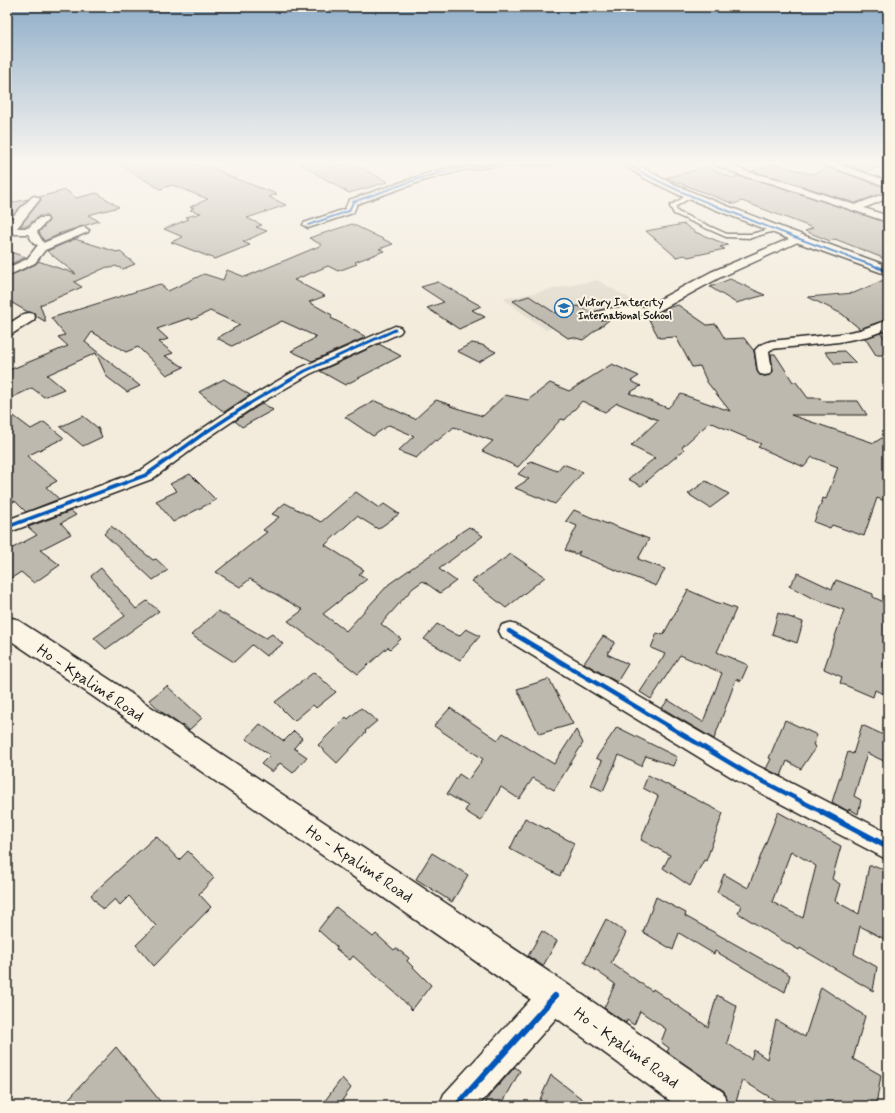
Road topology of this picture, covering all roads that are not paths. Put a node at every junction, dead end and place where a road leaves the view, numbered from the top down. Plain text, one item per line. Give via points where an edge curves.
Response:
1 (22, 214) edge
2 (340, 214) edge
3 (678, 214) edge
4 (736, 214) edge
5 (873, 214) edge
6 (888, 219) edge
7 (43, 220) dead end
8 (308, 225) dead end
9 (84, 230) dead end
10 (774, 230) junction
11 (31, 231) junction
12 (796, 239) junction
13 (41, 248) junction
14 (886, 269) edge
15 (7, 272) edge
16 (602, 315) dead end
17 (29, 317) dead end
18 (888, 324) edge
19 (395, 330) dead end
20 (7, 331) edge
21 (765, 370) dead end
22 (7, 528) edge
23 (8, 628) edge
24 (509, 631) dead end
25 (888, 847) edge
26 (554, 996) junction
27 (456, 1106) edge
28 (709, 1106) edge

1 - 11 street via 11,229
2 - 8 street
3 - 10 lane via 726,235 751,236
4 - 10 main road
5 - 6 street
7 - 11 street
9 - 13 street
10 - 12 main road
11 - 13 street
12 - 14 main road
12 - 16 street via 715,275 648,311 613,312
13 - 15 street via 31,261
17 - 20 street
18 - 21 street via 868,333 849,337 770,345 762,350
19 - 22 street via 305,371 215,426 146,475
23 - 26 main road, Ho - Kpalimé Road via 100,686
24 - 25 street via 747,773
26 - 27 street
26 - 28 main road, Ho - Kpalimé Road

